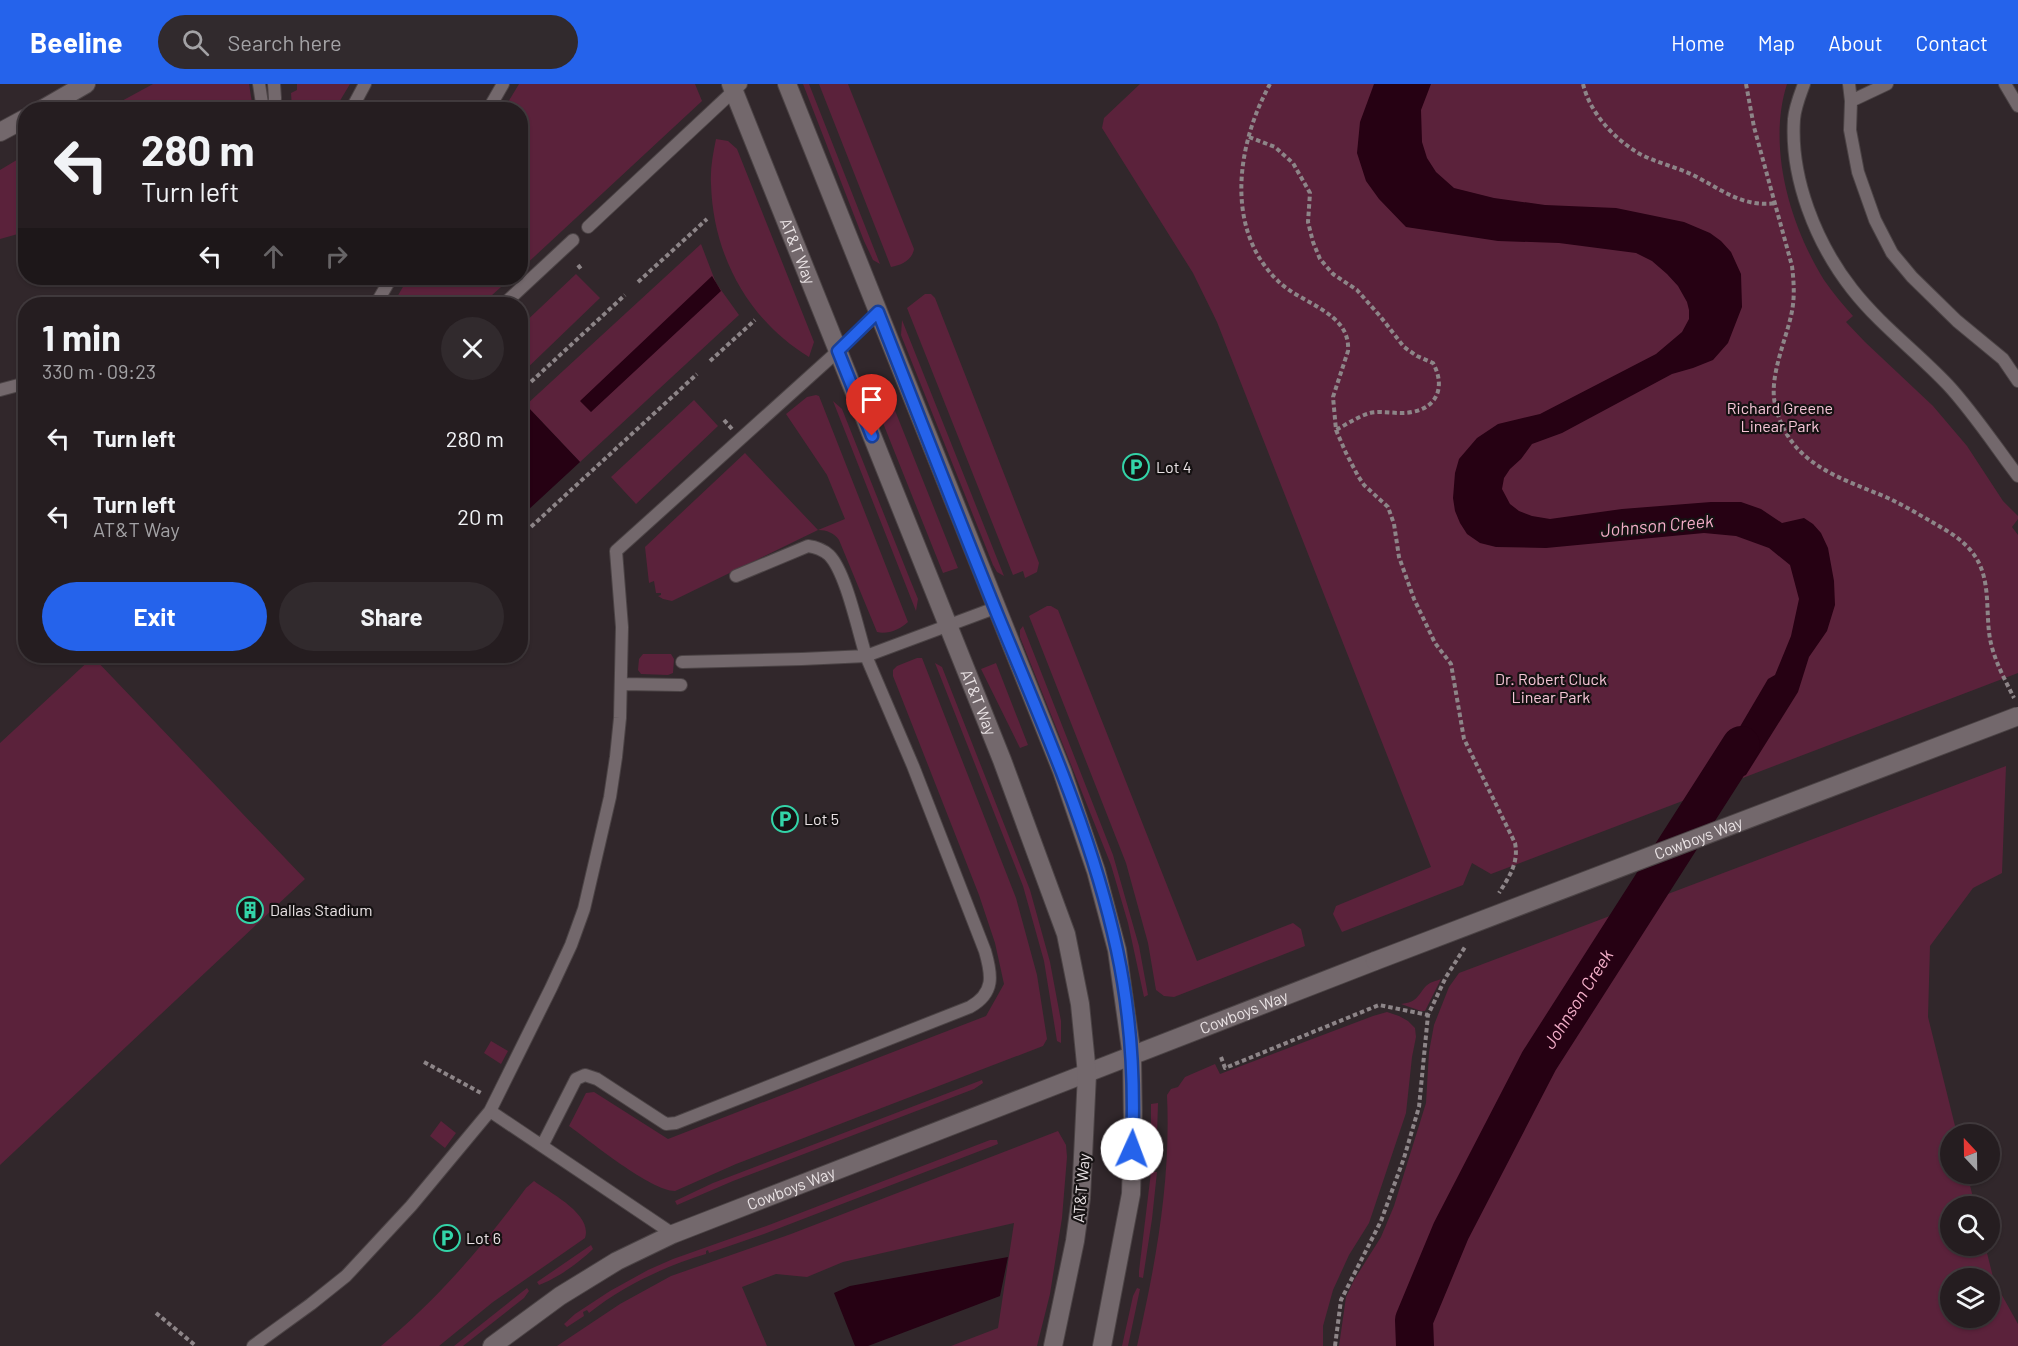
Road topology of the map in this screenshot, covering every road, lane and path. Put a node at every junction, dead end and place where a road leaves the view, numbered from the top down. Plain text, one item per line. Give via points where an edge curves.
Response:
1 (86, 84) edge
2 (259, 84) edge
3 (274, 84) edge
4 (365, 84) edge
5 (503, 84) edge
6 (787, 84) edge
7 (1270, 84) edge
8 (1583, 84) edge
9 (1746, 84) edge
10 (1804, 84) edge
11 (1849, 84) edge
12 (1887, 84) edge
13 (2005, 84) edge
14 (735, 86) edge
15 (1851, 101) junction
16 (55, 102) edge
17 (262, 102) edge
18 (275, 102) edge
19 (355, 102) edge
20 (493, 102) edge
21 (2018, 106) edge
22 (18, 122) edge
23 (0, 132) edge
24 (1249, 136) junction
25 (1776, 203) junction
26 (706, 219) dead end
27 (588, 227) dead end
28 (573, 240) dead end
29 (528, 282) edge
30 (638, 282) dead end
31 (524, 285) edge
32 (625, 295) dead end
33 (512, 297) edge
34 (878, 312) junction
35 (755, 320) dead end
36 (838, 351) junction
37 (710, 361) dead end
38 (697, 374) dead end
39 (2018, 381) edge
40 (18, 384) edge
41 (528, 385) edge
42 (0, 390) edge
43 (1336, 430) junction
44 (2018, 476) edge
45 (528, 530) edge
46 (736, 576) dead end
47 (995, 608) junction
48 (949, 627) junction
49 (866, 656) junction
50 (682, 662) dead end
51 (621, 684) junction
52 (681, 685) dead end
53 (2018, 707) edge
54 (2018, 716) edge
55 (1494, 900) dead end
56 (1470, 938) dead end
57 (1428, 1015) junction
58 (1132, 1057) junction
59 (1221, 1057) dead end
60 (424, 1062) dead end
61 (1087, 1074) junction
62 (492, 1106) junction
63 (542, 1146) junction
64 (673, 1234) junction
65 (156, 1313) dead end
66 (196, 1346) edge
67 (253, 1346) edge
68 (492, 1346) edge
69 (1053, 1346) edge
70 (1102, 1346) edge
71 (1335, 1346) edge

1 - 16 main road
2 - 17 lane
3 - 18 lane
4 - 19 lane
5 - 20 lane
6 - 34 main road
7 - 24 path
8 - 25 path via 1599,117 1640,154 1740,200 1763,205
9 - 25 path
10 - 44 lane via 1794,119 1796,159 1804,195 1824,245 1852,289 1950,387
11 - 15 lane
12 - 15 lane
13 - 21 lane
14 - 27 lane
14 - 36 main road, AT&T Way
15 - 39 lane via 1850,130 1858,172 1892,253 1957,321 2003,359
22 - 23 main road
24 - 43 path via 1242,169 1242,202 1253,247 1278,282 1338,320 1348,338 1348,351 1333,397
24 - 43 path via 1275,147 1293,163 1310,193 1308,222 1320,259 1332,274 1357,290 1404,347 1434,363 1438,373 1437,397 1426,406 1412,412 1370,413
25 - 53 path via 1794,288 1792,313 1774,381 1775,402 1783,426 1800,452 1822,470 1891,499 1970,549 1983,575 1990,641
26 - 30 path
28 - 29 lane
31 - 33 lane
32 - 41 path
34 - 36 lane
34 - 47 main road
35 - 37 path
36 - 48 main road, AT&T Way
36 - 51 lane via 616,551 622,627
38 - 45 path
40 - 42 lane
43 - 55 path via 1364,485 1388,507 1399,557 1414,599 1451,664 1464,739 1515,843 1512,872
46 - 49 lane via 808,546 818,547 829,555 841,574
47 - 48 lane
47 - 58 main road via 1062,771 1096,871 1117,950
48 - 49 lane
48 - 61 main road, AT&T Way via 1066,934 1080,1004
49 - 50 lane
49 - 63 lane via 985,951 990,983 984,997 959,1011 676,1123 666,1124 585,1075 576,1079
51 - 52 lane
51 - 62 lane via 610,797 584,909 551,988
54 - 58 main road, Cowboys Way, bridge
56 - 57 path
57 - 59 path via 1379,1005 1225,1068
57 - 71 path via 1419,1107 1381,1221 1341,1300
58 - 61 main road, Cowboys Way
58 - 70 main road via 1131,1194
60 - 62 path
61 - 64 main road, Cowboys Way
61 - 69 main road, AT&T Way via 1081,1198
62 - 63 lane
62 - 67 lane via 411,1206 346,1275
63 - 64 lane
64 - 68 main road, Cowboys Way via 617,1261 560,1296
65 - 66 path

